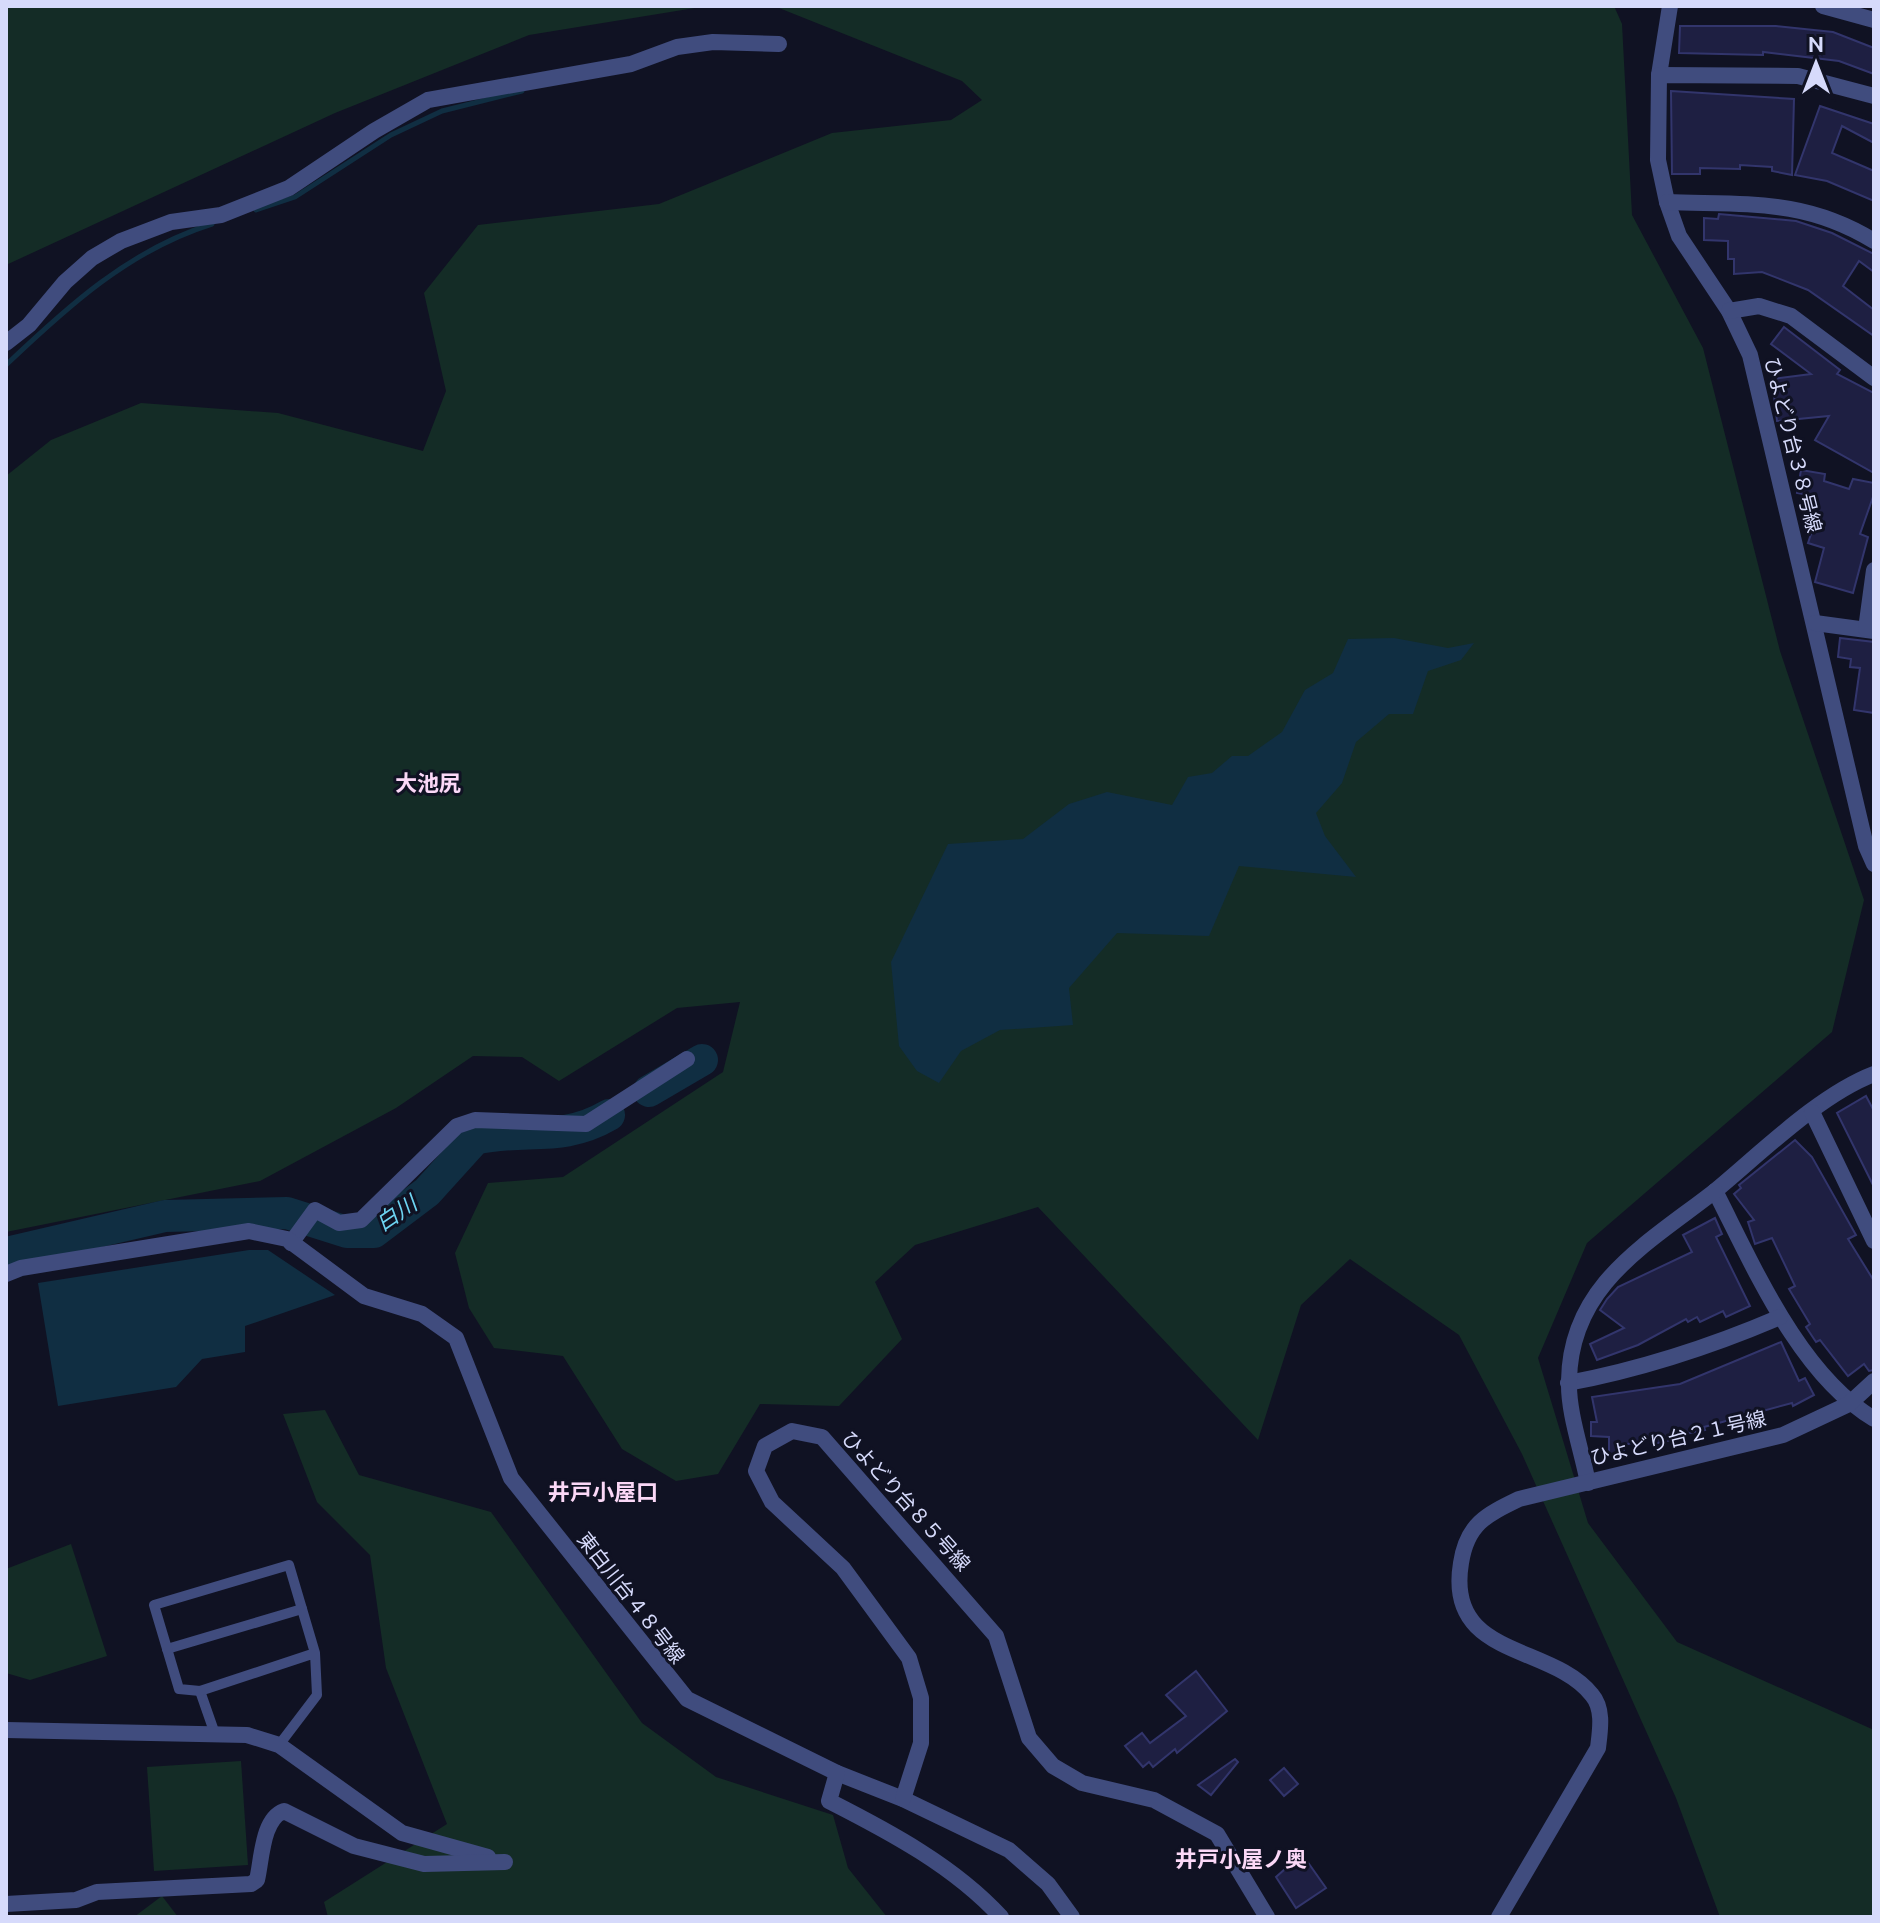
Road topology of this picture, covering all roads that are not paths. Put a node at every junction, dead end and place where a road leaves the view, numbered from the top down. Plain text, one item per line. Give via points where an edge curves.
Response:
1 (1670, 6) edge
2 (1823, 6) edge
3 (1874, 20) edge
4 (779, 44) dead end
5 (1659, 75) junction
6 (1874, 96) edge
7 (1667, 202) junction
8 (1874, 241) edge
9 (1729, 311) junction
10 (6, 343) edge
11 (1874, 378) edge
12 (1874, 570) edge
13 (1815, 623) junction
14 (1870, 630) edge
15 (1874, 864) edge
16 (687, 1059) dead end
17 (1874, 1074) edge
18 (1812, 1112) junction
19 (1715, 1191) junction
20 (1874, 1241) edge
21 (291, 1243) junction
22 (6, 1274) edge
23 (1780, 1317) junction
24 (1874, 1381) edge
25 (1568, 1383) junction
26 (1849, 1404) junction
27 (1874, 1419) edge
28 (1588, 1483) junction
29 (302, 1609) junction
30 (167, 1649) junction
31 (315, 1653) junction
32 (200, 1691) junction
33 (6, 1730) edge
34 (215, 1734) junction
35 (279, 1745) junction
36 (837, 1773) junction
37 (903, 1799) junction
38 (6, 1904) edge
39 (1001, 1917) edge
40 (1072, 1917) edge
41 (1267, 1917) edge
42 (1499, 1917) edge

1 - 5 street, ひよどり台３８号線
2 - 3 street
4 - 10 street via 677,47 631,64 428,100 289,188 221,215 171,222 112,247 65,282 29,325
5 - 6 street via 1798,76
5 - 7 street, ひよどり台３８号線 via 1658,160
7 - 8 street via 1788,206 1835,218
7 - 9 street, ひよどり台３８号線 via 1679,236
9 - 11 street via 1759,306 1791,316
9 - 13 street, ひよどり台３８号線 via 1750,355
12 - 14 street
13 - 14 street
13 - 15 street, ひよどり台３８号線
16 - 21 street via 586,1124 475,1120 457,1126 361,1220 339,1223 315,1210
17 - 18 street, ひよどり台２１号線
18 - 19 street, ひよどり台２１号線
18 - 20 street
19 - 23 street
19 - 25 street, ひよどり台２１号線 via 1621,1265 1589,1300 1573,1341
21 - 22 street, 東白川台４８号線 via 249,1231
21 - 36 street, 東白川台４８号線 via 364,1296 422,1314 456,1338 511,1478 687,1699
23 - 25 street via 1642,1369
23 - 26 street
24 - 26 street, ひよどり台２１号線
25 - 28 street, ひよどり台２１号線
26 - 27 street
26 - 28 street, ひよどり台２１号線 via 1783,1435
28 - 42 street via 1519,1499 1483,1516 1463,1546 1458,1581 1468,1616 1495,1643 1573,1678 1594,1696 1602,1721 1598,1748
29 - 30 lane
29 - 30 lane via 289,1565 184,1596 154,1605
29 - 31 lane
30 - 32 lane via 179,1689
31 - 32 lane
31 - 35 lane via 317,1695
32 - 34 lane
33 - 34 street
34 - 35 street via 247,1735
35 - 38 street via 402,1833 505,1862 424,1864 354,1846 284,1811 269,1824 257,1880 251,1884 97,1892 76,1900
36 - 37 street, 東白川台４８号線
36 - 39 street via 829,1801 974,1887
37 - 40 street, 東白川台４８号線 via 1009,1850 1048,1884
37 - 41 street, ひよどり台８５号線 via 921,1743 921,1698 909,1658 843,1568 772,1502 756,1471 765,1446 792,1431 822,1437 996,1636 1029,1738 1053,1766 1082,1783 1154,1800 1217,1834

